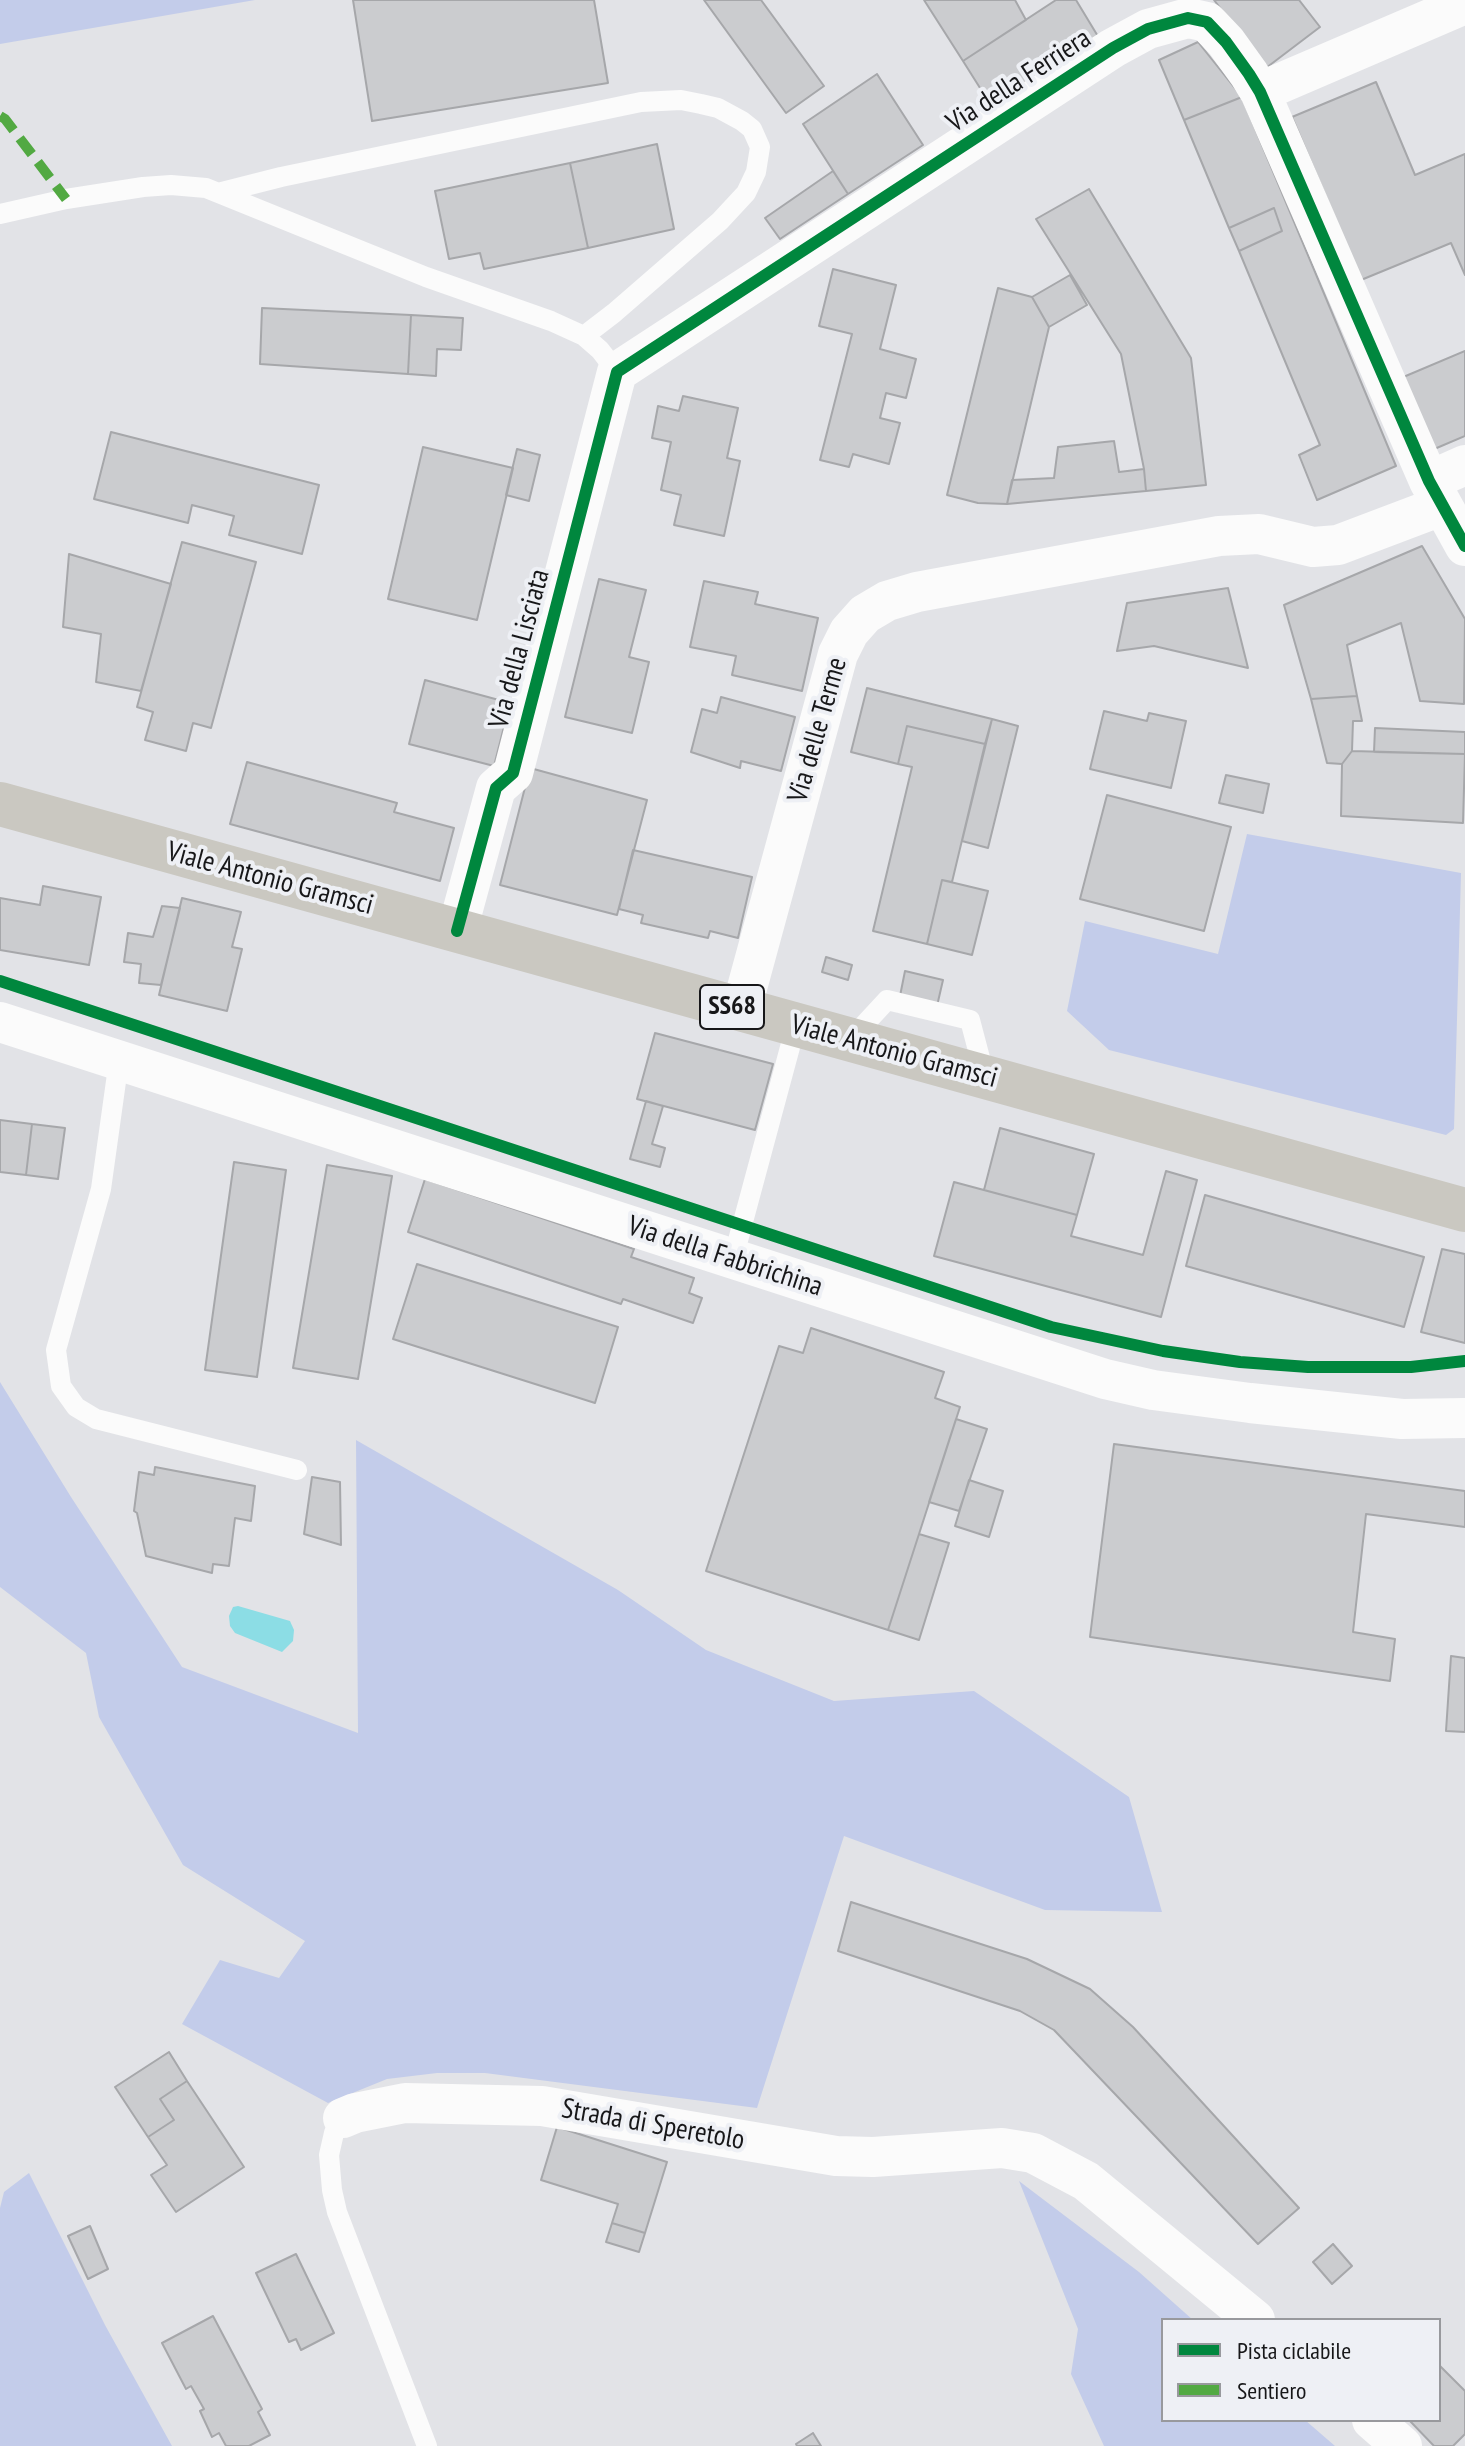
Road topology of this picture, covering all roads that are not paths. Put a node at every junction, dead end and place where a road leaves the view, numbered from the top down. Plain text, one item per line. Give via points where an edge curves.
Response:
1 (1465, 4) edge
2 (1260, 92) junction
3 (218, 193) junction
4 (0, 214) edge
5 (584, 336) junction
6 (617, 372) junction
7 (1465, 465) edge
8 (1435, 494) junction
9 (1465, 546) edge
10 (0, 804) edge
11 (457, 931) junction
12 (741, 1010) junction
13 (0, 1022) edge
14 (796, 1025) junction
15 (119, 1060) junction
16 (1465, 1210) edge
17 (733, 1259) junction
18 (1465, 1418) edge
19 (297, 1470) dead end
20 (343, 2118) joint
21 (1253, 2318) edge
22 (1374, 2422) edge
23 (427, 2446) edge
24 (1402, 2446) edge

1 - 2 street
2 - 6 street, Via della Ferriera via 1207,22 1181,19 1148,29
2 - 8 street, Via della Ferriera
3 - 4 lane via 159,185
3 - 5 lane
3 - 5 lane via 641,102 691,102 742,121 760,147 746,193
5 - 6 lane
6 - 11 street, Via della Lisciata via 513,773 496,788
7 - 8 street, Via delle Terme
8 - 9 street, Via della Ferriera
8 - 12 street, Via delle Terme via 1338,545 1313,547 1259,534 1219,536 917,592 865,614 838,654
10 - 11 main road, Viale Antonio Gramsci / SS68
11 - 12 main road, Viale Antonio Gramsci / SS68
12 - 14 main road, Viale Antonio Gramsci / SS68
13 - 15 street, Via della Fabbrichina
14 - 16 main road, Viale Antonio Gramsci / SS68
14 - 17 lane
15 - 17 street, Via della Fabbrichina
15 - 19 lane via 101,1189 56,1350 61,1386 76,1407 96,1419
17 - 18 street, Via della Fabbrichina via 1060,1366 1153,1390 1402,1419
20 - 21 street, Strada di Speretolo via 405,2103 542,2106 836,2156 1002,2148 1033,2153 1086,2181
20 - 23 lane, Strada di Speretolo via 329,2155 337,2212
22 - 24 street

